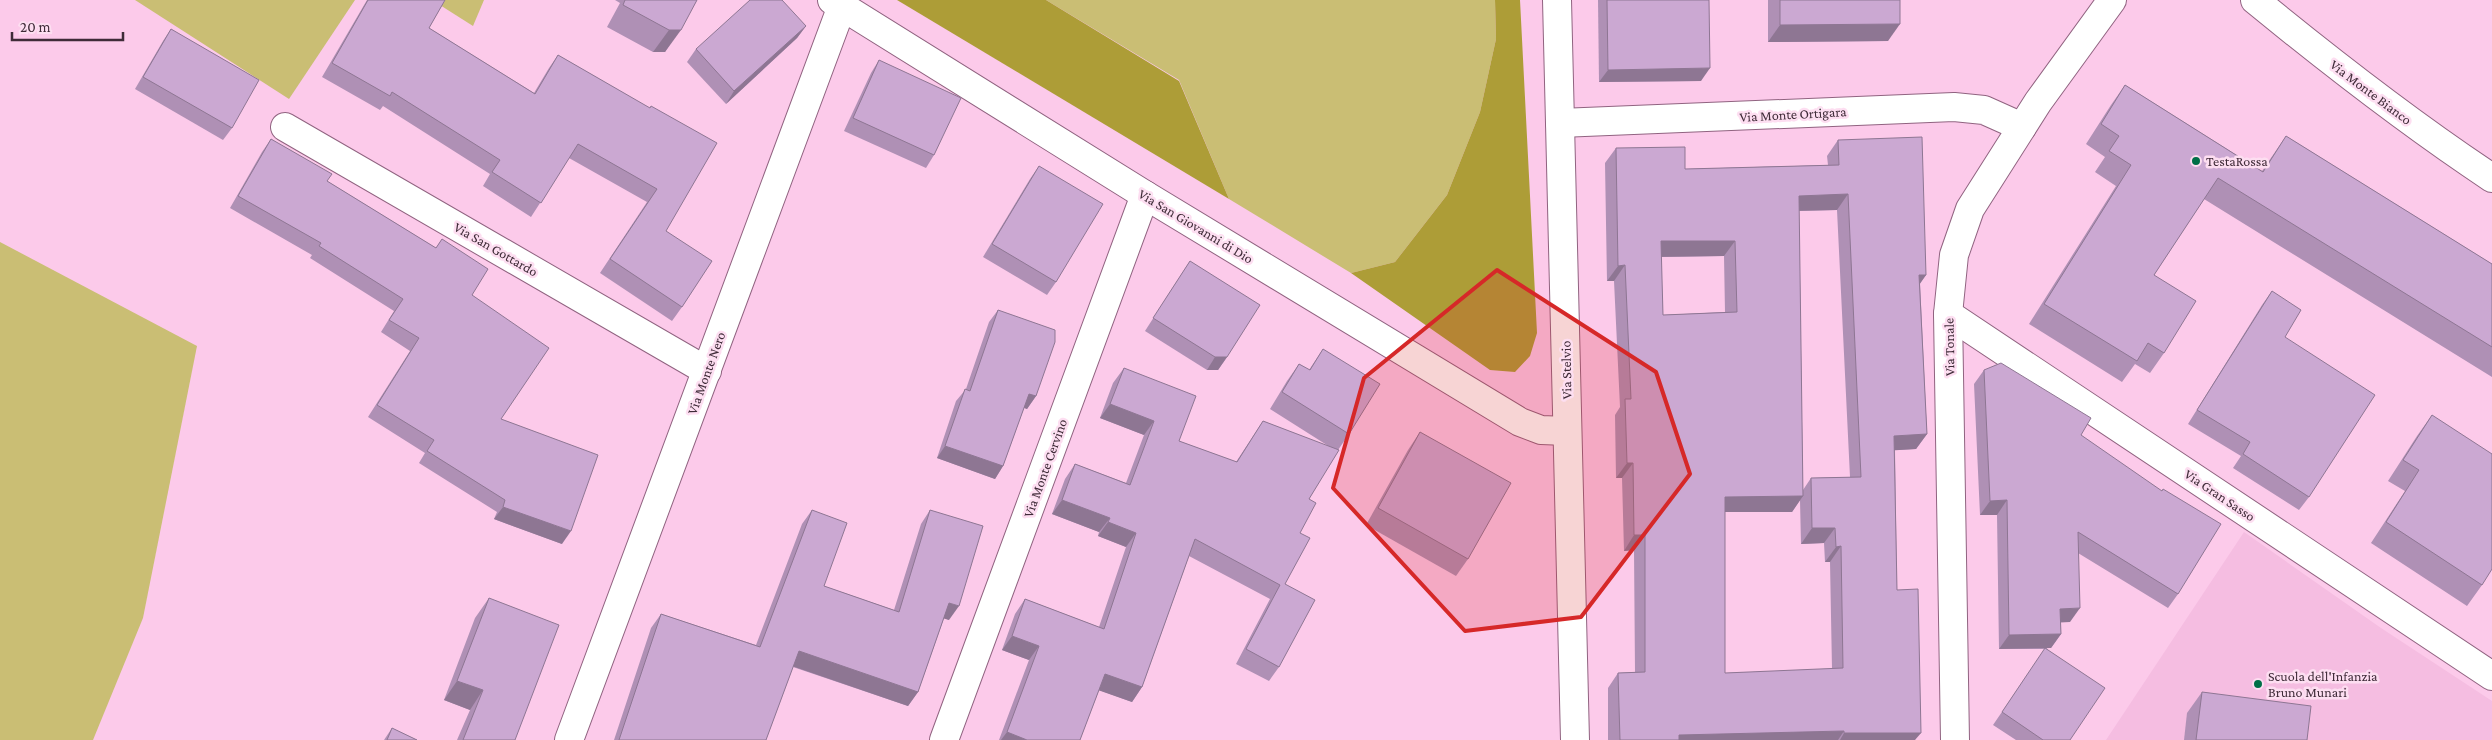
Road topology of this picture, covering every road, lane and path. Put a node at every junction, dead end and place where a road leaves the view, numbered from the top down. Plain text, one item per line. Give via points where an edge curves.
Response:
1 (1557, 0) edge
2 (2112, 0) edge
3 (2255, 0) edge
4 (837, 3) edge
5 (1560, 122) junction
6 (285, 127) dead end
7 (2022, 127) junction
8 (2492, 178) edge
9 (1145, 195) junction
10 (1948, 314) junction
11 (707, 371) junction
12 (1567, 431) junction
13 (2492, 676) edge
14 (569, 740) edge
15 (944, 740) edge
16 (1575, 740) edge
17 (1955, 740) edge

1 - 5 street, Via Stelvio
2 - 7 street, Via Tonale
3 - 8 street, Via Monte Bianco via 2341,70
4 - 9 street, Via San Giovanni di Dio
4 - 11 street, Via Monte Nero
5 - 7 street, Via Monte Ortigara via 1954,107 1984,110
5 - 12 street, Via Stelvio
6 - 11 street, Via San Gottardo
7 - 10 street, Via Tonale via 1970,210 1954,255
9 - 12 street, Via San Giovanni di Dio via 1520,422 1541,430
9 - 15 street, Via Monte Cervino
10 - 13 street, Via Gran Sasso
10 - 17 street, Via Tonale
11 - 14 street, Via Monte Nero
12 - 16 street, Via Stelvio

